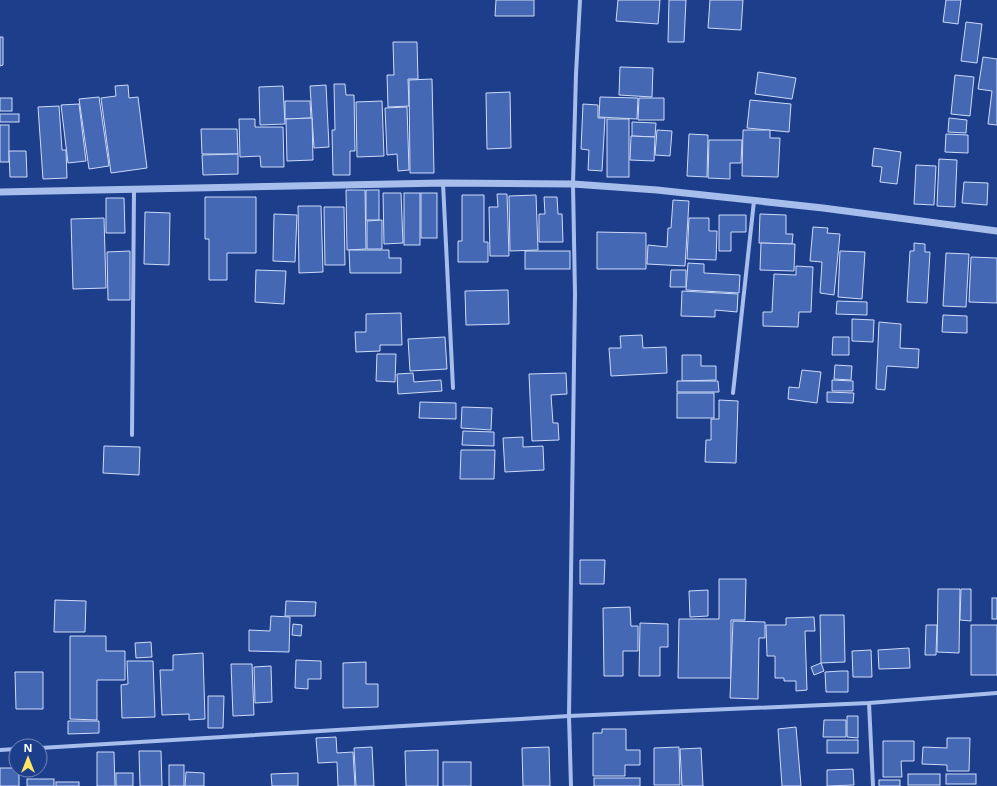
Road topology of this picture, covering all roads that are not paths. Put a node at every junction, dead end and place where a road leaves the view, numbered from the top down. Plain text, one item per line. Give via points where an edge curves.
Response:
1 (580, 0) edge
2 (443, 183) junction
3 (573, 184) junction
4 (134, 189) junction
5 (0, 192) edge
6 (754, 201) junction
7 (997, 232) edge
8 (454, 388) dead end
9 (732, 393) dead end
10 (132, 435) dead end
11 (997, 693) edge
12 (869, 703) junction
13 (570, 716) junction
14 (48, 748) edge
15 (571, 786) edge
16 (873, 786) edge

1 - 3 street
2 - 3 street
2 - 4 street
2 - 8 street
3 - 6 street
3 - 13 street via 575,294
4 - 5 street
4 - 10 street
6 - 7 street
6 - 9 street
11 - 12 street
12 - 13 street
12 - 16 street
13 - 14 street
13 - 15 street

